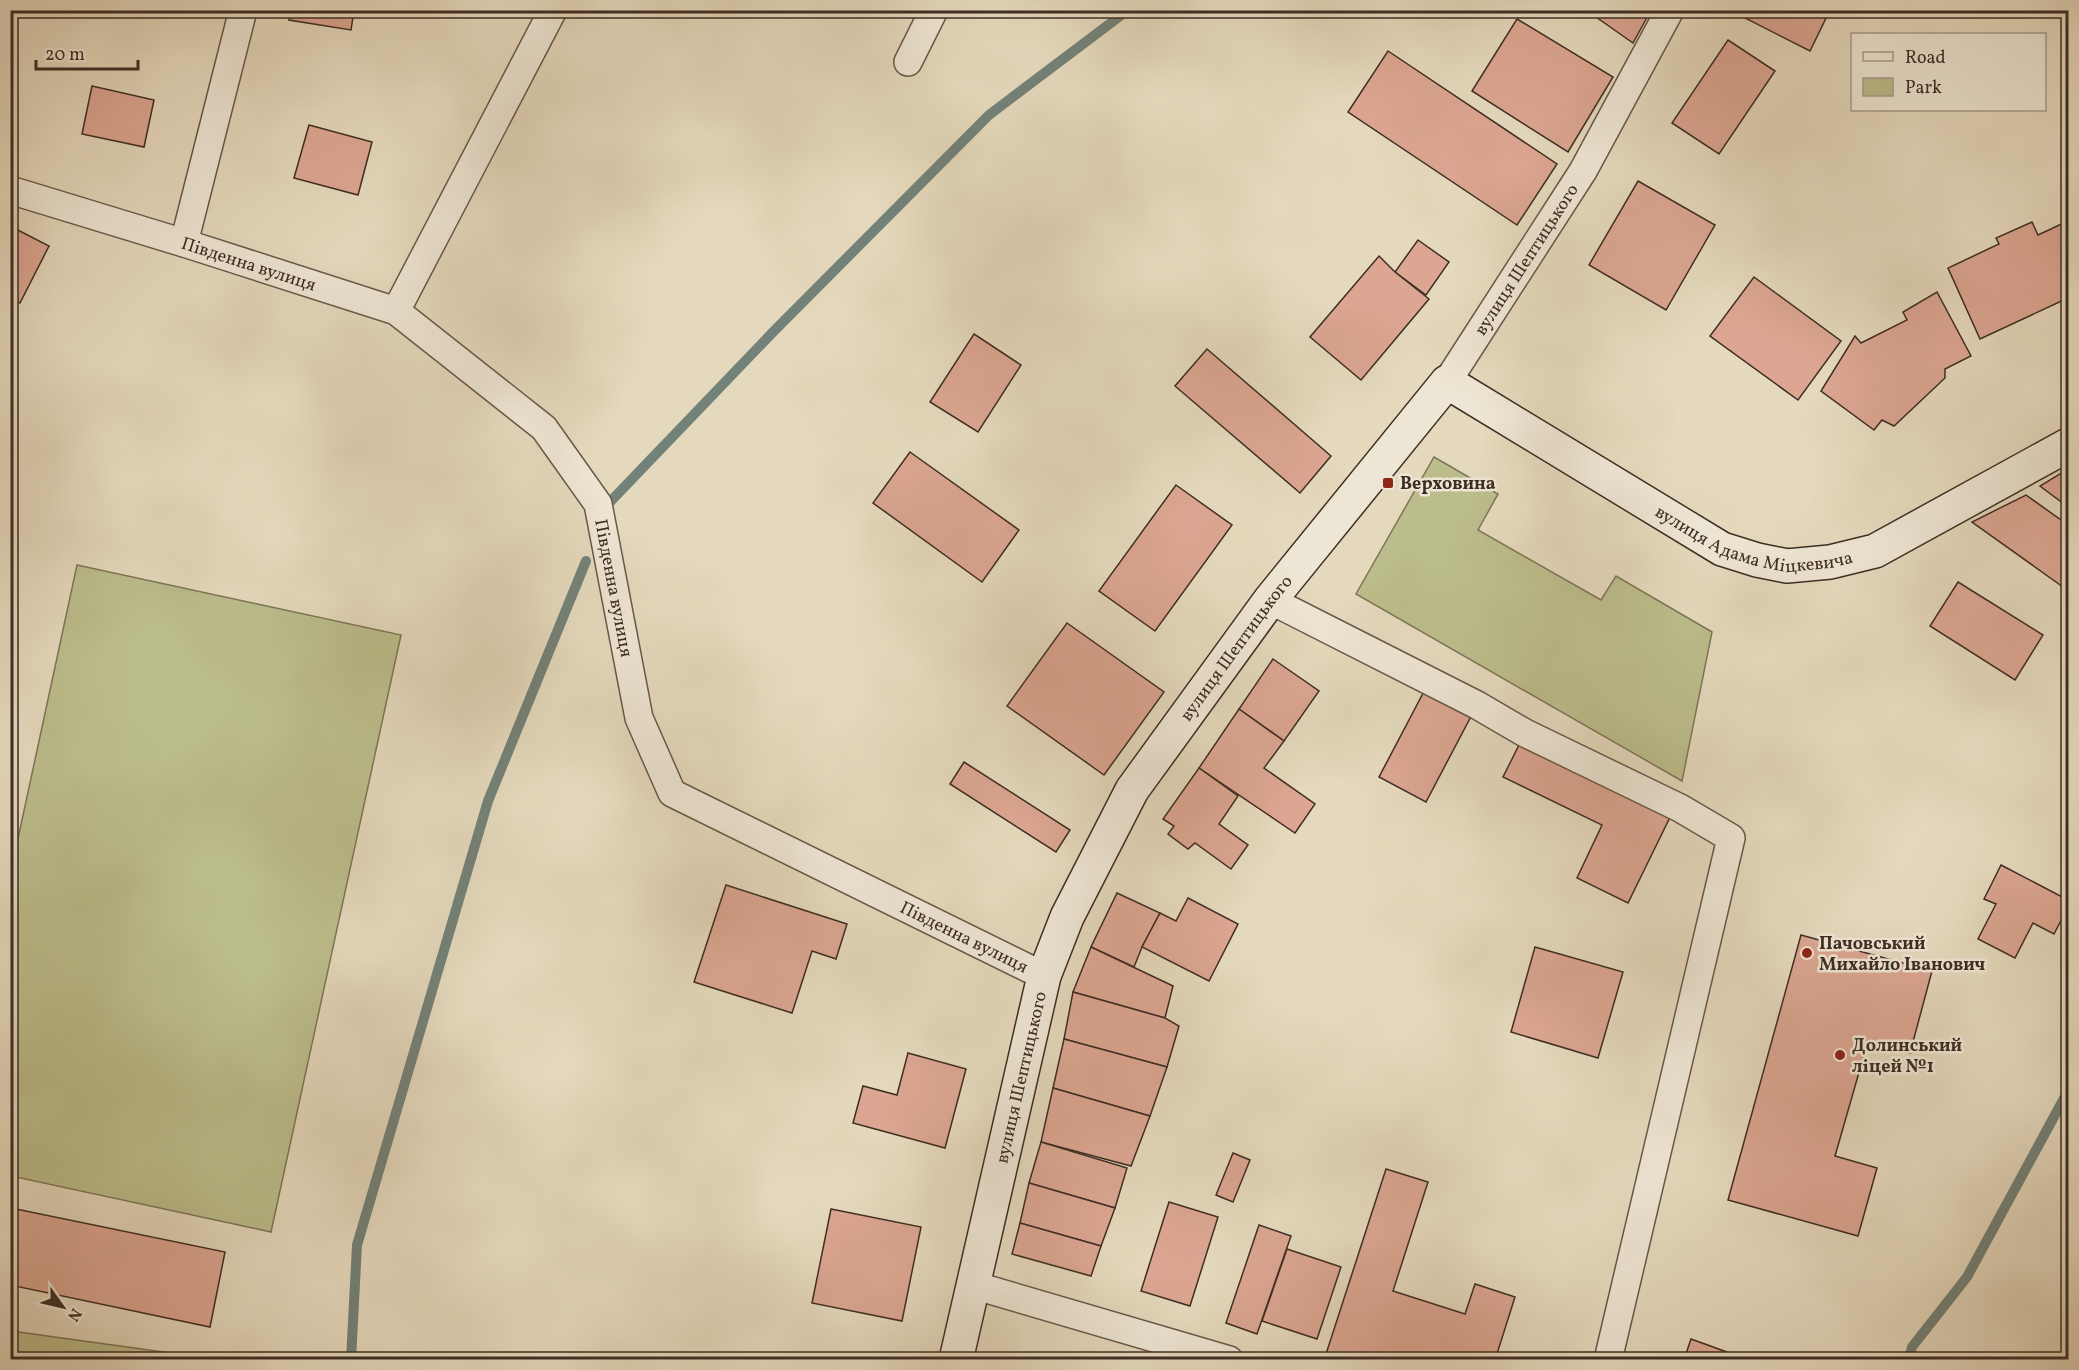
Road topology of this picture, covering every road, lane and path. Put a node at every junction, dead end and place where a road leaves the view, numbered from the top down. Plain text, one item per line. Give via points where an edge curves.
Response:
1 (243, 10) edge
2 (553, 10) edge
3 (934, 10) edge
4 (1670, 10) edge
5 (908, 62) dead end
6 (10, 190) edge
7 (184, 243) junction
8 (396, 311) junction
9 (1447, 382) junction
10 (2068, 444) edge
11 (1270, 600) junction
12 (1044, 976) junction
13 (974, 1285) junction
14 (956, 1359) edge
15 (1229, 1359) edge
16 (1608, 1359) edge

1 - 7 street
2 - 8 street
3 - 5 street
4 - 9 street, вулиця Шептицького via 1583,171
6 - 7 street, Південна вулиця
7 - 8 street, Південна вулиця
8 - 12 street, Південна вулиця via 544,428 598,504 639,718 672,793
9 - 10 street, вулиця Адама Міцкевича via 1722,549 1787,566 1830,562 1875,551
9 - 11 street, вулиця Шептицького
11 - 12 street, вулиця Шептицького via 1132,790 1067,917
11 - 16 street via 1525,733 1680,808 1731,838
12 - 13 street, вулиця Шептицького
13 - 14 street, вулиця Шептицького
13 - 15 street

